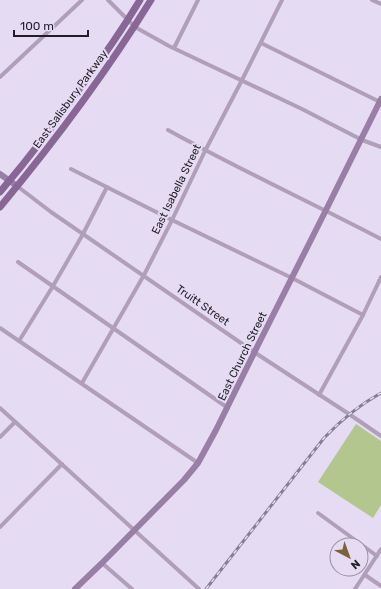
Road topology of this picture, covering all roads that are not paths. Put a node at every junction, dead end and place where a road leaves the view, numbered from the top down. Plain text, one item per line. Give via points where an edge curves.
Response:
1 (82, 0) edge
2 (108, 0) edge
3 (140, 0) edge
4 (151, 0) edge
5 (198, 0) edge
6 (282, 0) edge
7 (372, 0) edge
8 (381, 4) edge
9 (128, 20) junction
10 (135, 26) junction
11 (261, 43) junction
12 (174, 48) junction
13 (0, 77) edge
14 (242, 80) junction
15 (380, 100) edge
16 (168, 130) dead end
17 (362, 140) junction
18 (381, 147) edge
19 (205, 150) junction
20 (71, 169) dead end
21 (0, 174) edge
22 (9, 181) junction
23 (17, 186) junction
24 (107, 187) junction
25 (0, 192) edge
26 (0, 207) edge
27 (326, 210) junction
28 (172, 220) junction
29 (83, 234) junction
30 (381, 239) edge
31 (18, 262) dead end
32 (144, 275) junction
33 (381, 277) edge
34 (292, 278) junction
35 (53, 286) junction
36 (363, 315) junction
37 (0, 328) edge
38 (113, 329) junction
39 (19, 341) junction
40 (254, 352) junction
41 (82, 383) junction
42 (319, 395) junction
43 (0, 408) edge
44 (228, 408) junction
45 (15, 422) junction
46 (381, 436) edge
47 (0, 437) edge
48 (198, 463) junction
49 (62, 464) junction
50 (318, 514) dead end
51 (0, 528) edge
52 (134, 530) junction
53 (381, 549) edge
54 (377, 556) junction
55 (102, 563) junction
56 (369, 569) edge
57 (364, 577) edge
58 (368, 577) edge
59 (381, 586) edge
60 (197, 588) edge
61 (75, 589) edge
62 (132, 589) edge
63 (355, 589) edge

1 - 13 street
2 - 9 street
3 - 9 main road, East Salisbury Parkway
4 - 10 main road, East Salisbury Parkway
5 - 12 street
6 - 11 street, East Isabella Street
7 - 8 street
9 - 10 street
9 - 22 main road, East Salisbury Parkway via 55,124
10 - 12 street
10 - 23 main road, East Salisbury Parkway via 86,98
11 - 14 street, East Isabella Street
11 - 15 street
12 - 14 street
14 - 17 street
14 - 19 street, East Isabella Street
15 - 17 street, East Church Street
16 - 19 street
17 - 18 street
17 - 27 street, East Church Street
19 - 27 street
19 - 28 street, East Isabella Street
20 - 24 street
21 - 22 street
22 - 23 street
22 - 25 main road, East Salisbury Parkway
23 - 26 main road, East Salisbury Parkway
23 - 29 street, Truitt Street
24 - 28 street
24 - 29 street
27 - 30 street
27 - 34 street, East Church Street
28 - 32 street, East Isabella Street
28 - 34 street
29 - 32 street, Truitt Street
29 - 35 street
31 - 35 street
32 - 38 street, East Isabella Street
32 - 40 street, Truitt Street
33 - 36 street
34 - 36 street
34 - 40 street, East Church Street
35 - 38 street
35 - 39 street
36 - 42 street
37 - 39 street
38 - 41 street, East Isabella Street
38 - 44 street
39 - 41 street
40 - 42 street, Truitt Street
40 - 44 street, East Church Street
41 - 48 street
42 - 46 street, Truitt Street
43 - 45 street
44 - 48 street, East Church Street
45 - 47 street
45 - 49 street
48 - 52 street, East Church Street
49 - 51 street
49 - 52 street
50 - 54 street
52 - 55 street, East Church Street
52 - 60 street
53 - 54 street
54 - 56 street
55 - 61 street, East Church Street
55 - 62 street
57 - 63 street
58 - 59 street

